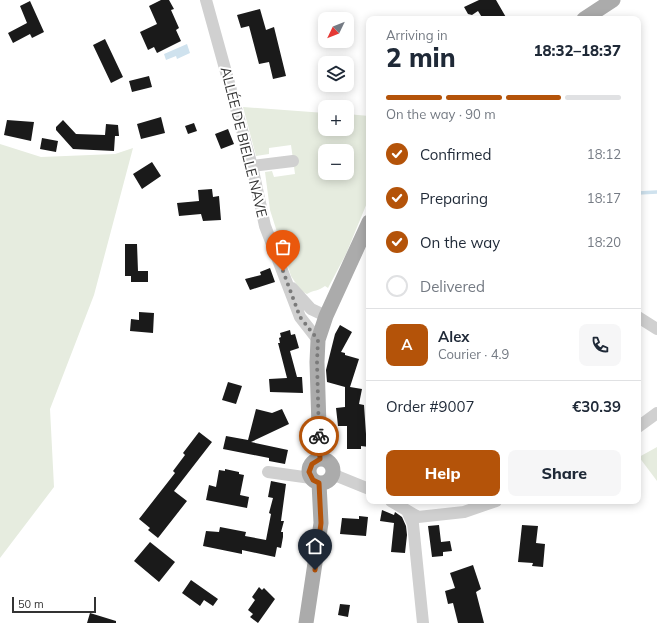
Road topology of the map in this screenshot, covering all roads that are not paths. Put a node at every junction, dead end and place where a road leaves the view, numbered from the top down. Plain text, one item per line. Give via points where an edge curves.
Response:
1 (206, 0) edge
2 (613, 0) edge
3 (589, 16) edge
4 (293, 161) dead end
5 (252, 166) junction
6 (366, 229) edge
7 (287, 282) junction
8 (326, 316) junction
9 (641, 319) edge
10 (657, 329) edge
11 (318, 340) junction
12 (657, 413) edge
13 (641, 425) edge
14 (320, 459) junction
15 (268, 472) dead end
16 (332, 474) junction
17 (315, 480) junction
18 (366, 488) edge
19 (395, 504) edge
20 (487, 504) edge
21 (408, 513) junction
22 (306, 623) edge
23 (423, 623) edge

1 - 5 street, ALLÉE DE BIELLE NAVE
2 - 3 main road
4 - 5 street
5 - 7 street, ALLÉE DE BIELLE NAVE via 265,226
6 - 8 main road
7 - 8 street, ALLÉE DE BIELLE NAVE via 311,309
7 - 11 street, ALLÉE DE BIELLE NAVE via 300,317
8 - 11 main road
9 - 10 street
11 - 14 main road
12 - 13 street
14 - 16 main road via 331,465
14 - 17 main road via 310,466 309,472
15 - 17 street
16 - 17 main road via 326,482
16 - 18 street
17 - 22 main road via 321,523
19 - 21 street
20 - 21 street via 464,512 418,517
21 - 23 street via 413,524

